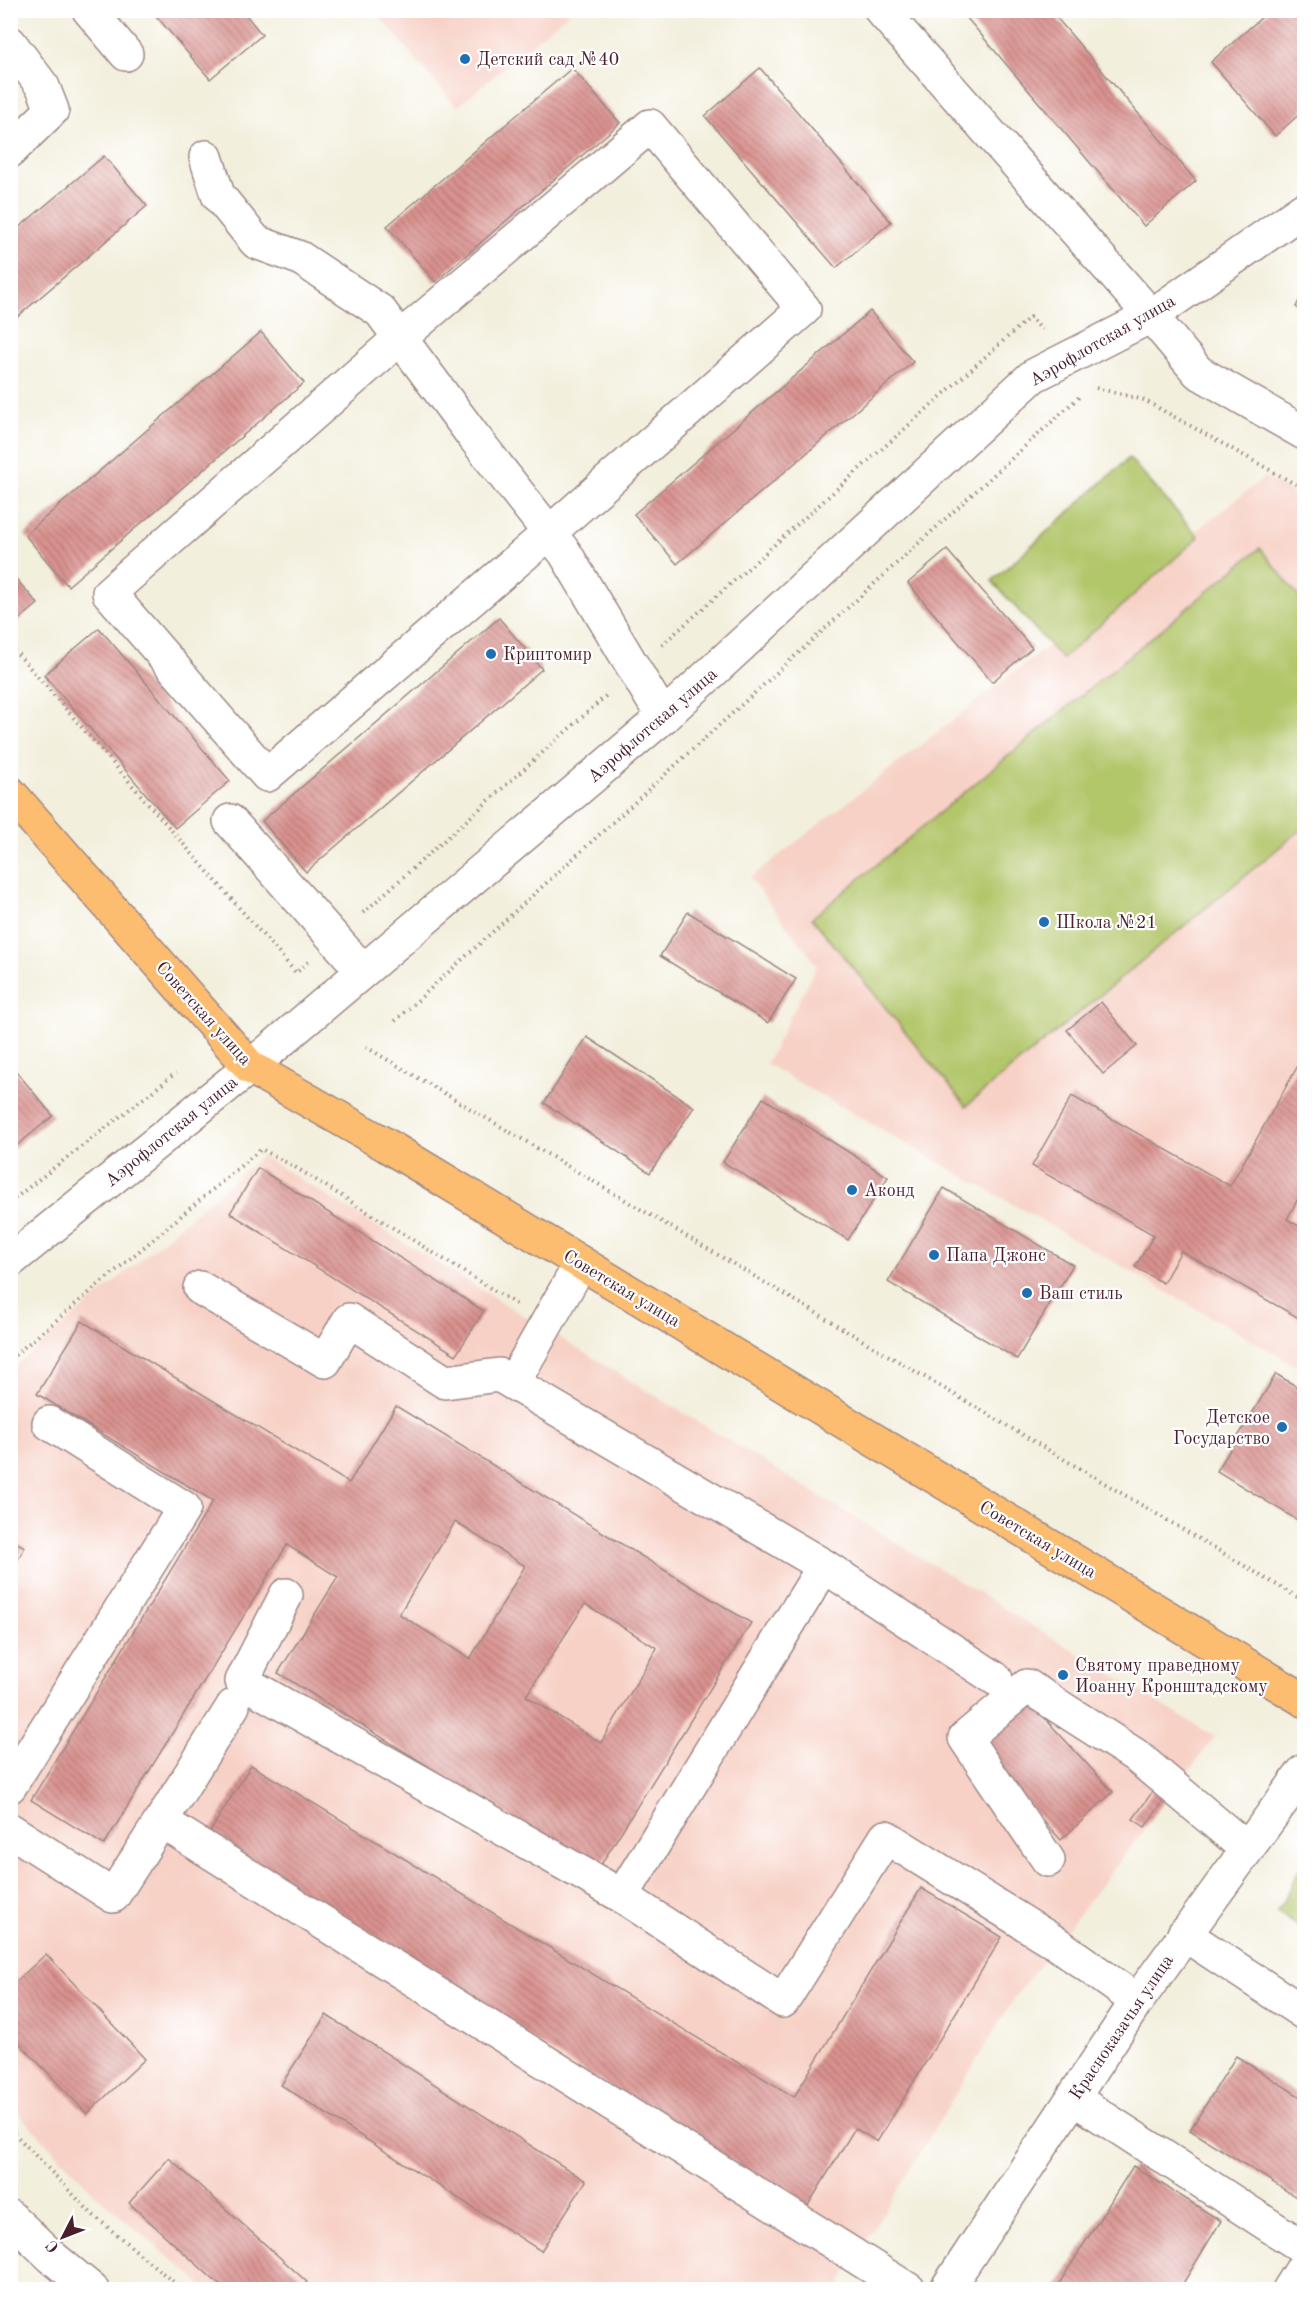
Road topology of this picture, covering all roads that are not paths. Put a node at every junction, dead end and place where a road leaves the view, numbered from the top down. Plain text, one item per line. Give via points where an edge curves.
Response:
1 (89, 10) edge
2 (880, 10) edge
3 (10, 43) edge
4 (126, 54) dead end
5 (10, 151) edge
6 (206, 157) dead end
7 (1305, 209) edge
8 (1151, 316) junction
9 (400, 337) junction
10 (1305, 433) edge
11 (549, 533) junction
12 (663, 717) junction
13 (10, 793) edge
14 (230, 822) dead end
15 (363, 971) junction
16 (250, 1067) junction
17 (10, 1261) edge
18 (581, 1263) junction
19 (200, 1288) dead end
20 (513, 1383) junction
21 (49, 1423) dead end
22 (824, 1566) junction
23 (286, 1595) dead end
24 (996, 1678) dead end
25 (1305, 1700) edge
26 (233, 1706) dead end
27 (1305, 1771) edge
28 (10, 1786) edge
29 (161, 1821) junction
30 (10, 1830) edge
31 (1247, 1849) junction
32 (1048, 1860) dead end
33 (622, 1896) junction
34 (1185, 1934) junction
35 (1137, 2001) junction
36 (1305, 2013) edge
37 (1073, 2098) junction
38 (10, 2217) edge
39 (1305, 2248) edge
40 (1305, 2266) edge
41 (92, 2289) edge
42 (909, 2289) edge
43 (946, 2289) edge
44 (1289, 2289) edge

1 - 4 street
2 - 8 street
3 - 5 street via 43,87 52,110
6 - 9 street via 218,195 256,242 300,258 363,299 380,311
7 - 8 street, Аэрофлотская улица
8 - 10 street via 1198,372
8 - 12 street, Аэрофлотская улица via 1033,376
9 - 11 street
9 - 11 street via 650,126 804,309
9 - 11 street via 109,593 267,775
11 - 12 street via 565,553
12 - 15 street, Аэрофлотская улица
13 - 16 main road, Советская улица
14 - 15 street
15 - 16 street, Аэрофлотская улица
16 - 17 street, Аэрофлотская улица
16 - 18 main road, Советская улица
18 - 20 street
18 - 25 main road, Советская улица
19 - 20 street via 325,1361 349,1320 445,1382 499,1375
20 - 22 street
21 - 28 street via 184,1509
22 - 24 street
22 - 33 street
23 - 33 street via 242,1681
26 - 29 street
27 - 31 street, Красноказачья улица
29 - 30 street via 113,1896
29 - 42 street
31 - 32 street via 1135,1755 1027,1686 965,1738
31 - 34 street, Красноказачья улица
33 - 35 street via 783,2001 886,1837 1056,1943
34 - 35 street, Красноказачья улица
34 - 36 street
35 - 37 street, Красноказачья улица
37 - 39 street
37 - 43 street, Красноказачья улица
38 - 41 street
40 - 44 street

